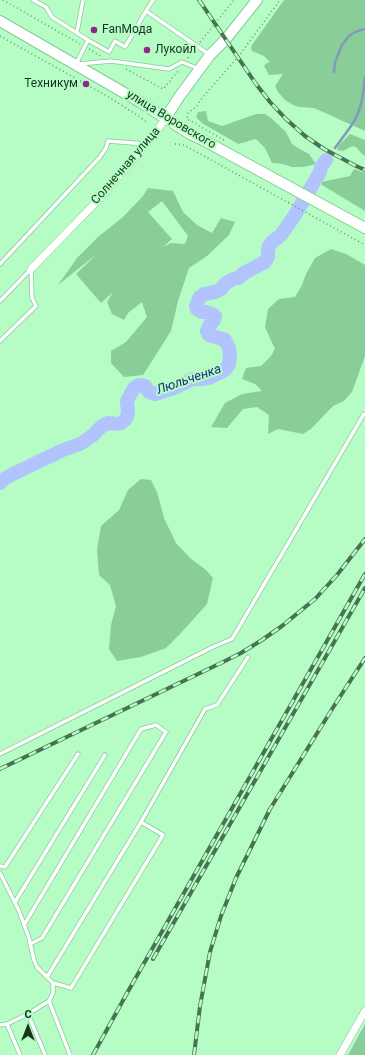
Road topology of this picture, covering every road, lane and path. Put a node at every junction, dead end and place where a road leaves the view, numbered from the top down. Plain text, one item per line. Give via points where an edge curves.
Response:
1 (35, 0) edge
2 (83, 0) edge
3 (153, 0) edge
4 (257, 0) edge
5 (280, 0) edge
6 (146, 11) junction
7 (0, 21) edge
8 (77, 32) junction
9 (0, 36) edge
10 (88, 40) junction
11 (210, 55) junction
12 (76, 65) junction
13 (200, 70) junction
14 (165, 119) junction
15 (148, 123) dead end
16 (206, 136) junction
17 (146, 144) junction
18 (175, 144) dead end
19 (365, 228) edge
20 (365, 245) edge
21 (0, 264) edge
22 (31, 269) junction
23 (0, 301) edge
24 (0, 341) edge
25 (364, 414) dead end
26 (248, 657) dead end
27 (0, 754) edge
28 (78, 754) dead end
29 (105, 755) dead end
30 (141, 822) junction
31 (0, 866) edge
32 (0, 873) edge
33 (15, 902) junction
34 (24, 925) junction
35 (30, 944) junction
36 (47, 977) junction
37 (53, 983) junction
38 (49, 1001) junction
39 (365, 1011) edge
40 (28, 1014) junction
41 (7, 1024) junction
42 (0, 1025) edge
43 (20, 1055) edge
44 (45, 1055) edge
45 (70, 1055) edge
46 (340, 1055) edge

1 - 8 lane via 46,7 52,17
2 - 8 lane
3 - 6 lane
4 - 11 main road, Солнечная улица
5 - 16 path via 238,57 188,113 187,119
6 - 10 lane via 125,47 115,42 109,52
6 - 11 lane
7 - 12 main road, улица Воровского
8 - 10 lane
9 - 15 path via 107,96
10 - 12 lane
11 - 13 main road, Солнечная улица
12 - 13 lane via 111,61 168,69 182,62
12 - 14 main road, улица Воровского
13 - 14 main road, Солнечная улица
14 - 16 main road, улица Воровского via 190,134
14 - 17 street, Солнечная улица
16 - 19 main road, улица Воровского
17 - 21 lane via 108,141 100,157
17 - 22 street, Солнечная улица via 102,196
18 - 20 path via 184,145
22 - 23 lane
22 - 24 lane via 32,298 36,306
25 - 27 lane via 232,639
26 - 30 lane via 217,705 205,709
28 - 31 lane via 5,867
29 - 33 lane
30 - 36 lane
30 - 37 lane via 163,834 71,988
32 - 33 lane
33 - 34 lane
34 - 35 lane
34 - 35 lane via 141,729 156,725 166,732 42,938
35 - 36 lane via 37,967
36 - 37 lane
37 - 38 lane
38 - 40 lane
38 - 45 lane
39 - 46 street
40 - 41 lane
40 - 44 lane
41 - 42 lane
41 - 43 lane

